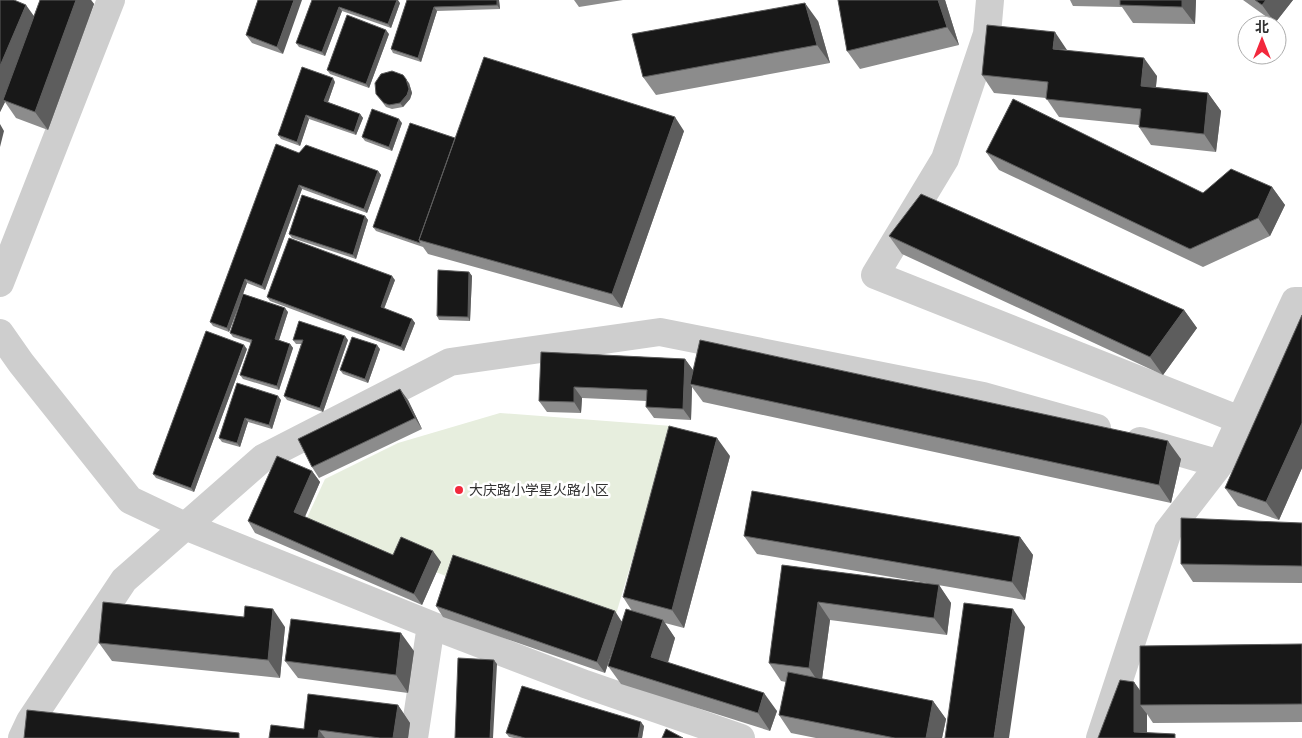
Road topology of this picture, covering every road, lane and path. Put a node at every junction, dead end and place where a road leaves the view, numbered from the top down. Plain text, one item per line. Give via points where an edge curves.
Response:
1 (111, 0) edge
2 (990, 0) edge
3 (0, 283) edge
4 (1302, 301) edge
5 (0, 333) edge
6 (1240, 420) junction
7 (1220, 464) junction
8 (185, 526) junction
9 (431, 625) junction
10 (22, 738) edge
11 (414, 738) edge
12 (741, 738) edge
13 (1100, 738) edge

1 - 3 street
2 - 6 street via 986,34 945,159 875,275
4 - 6 street via 1295,301
5 - 8 street via 130,500
6 - 7 street
7 - 8 street via 984,396 660,332 450,362 263,458
7 - 13 street via 1168,531
8 - 9 street
8 - 10 street via 124,580
9 - 11 street
9 - 12 street via 585,684

